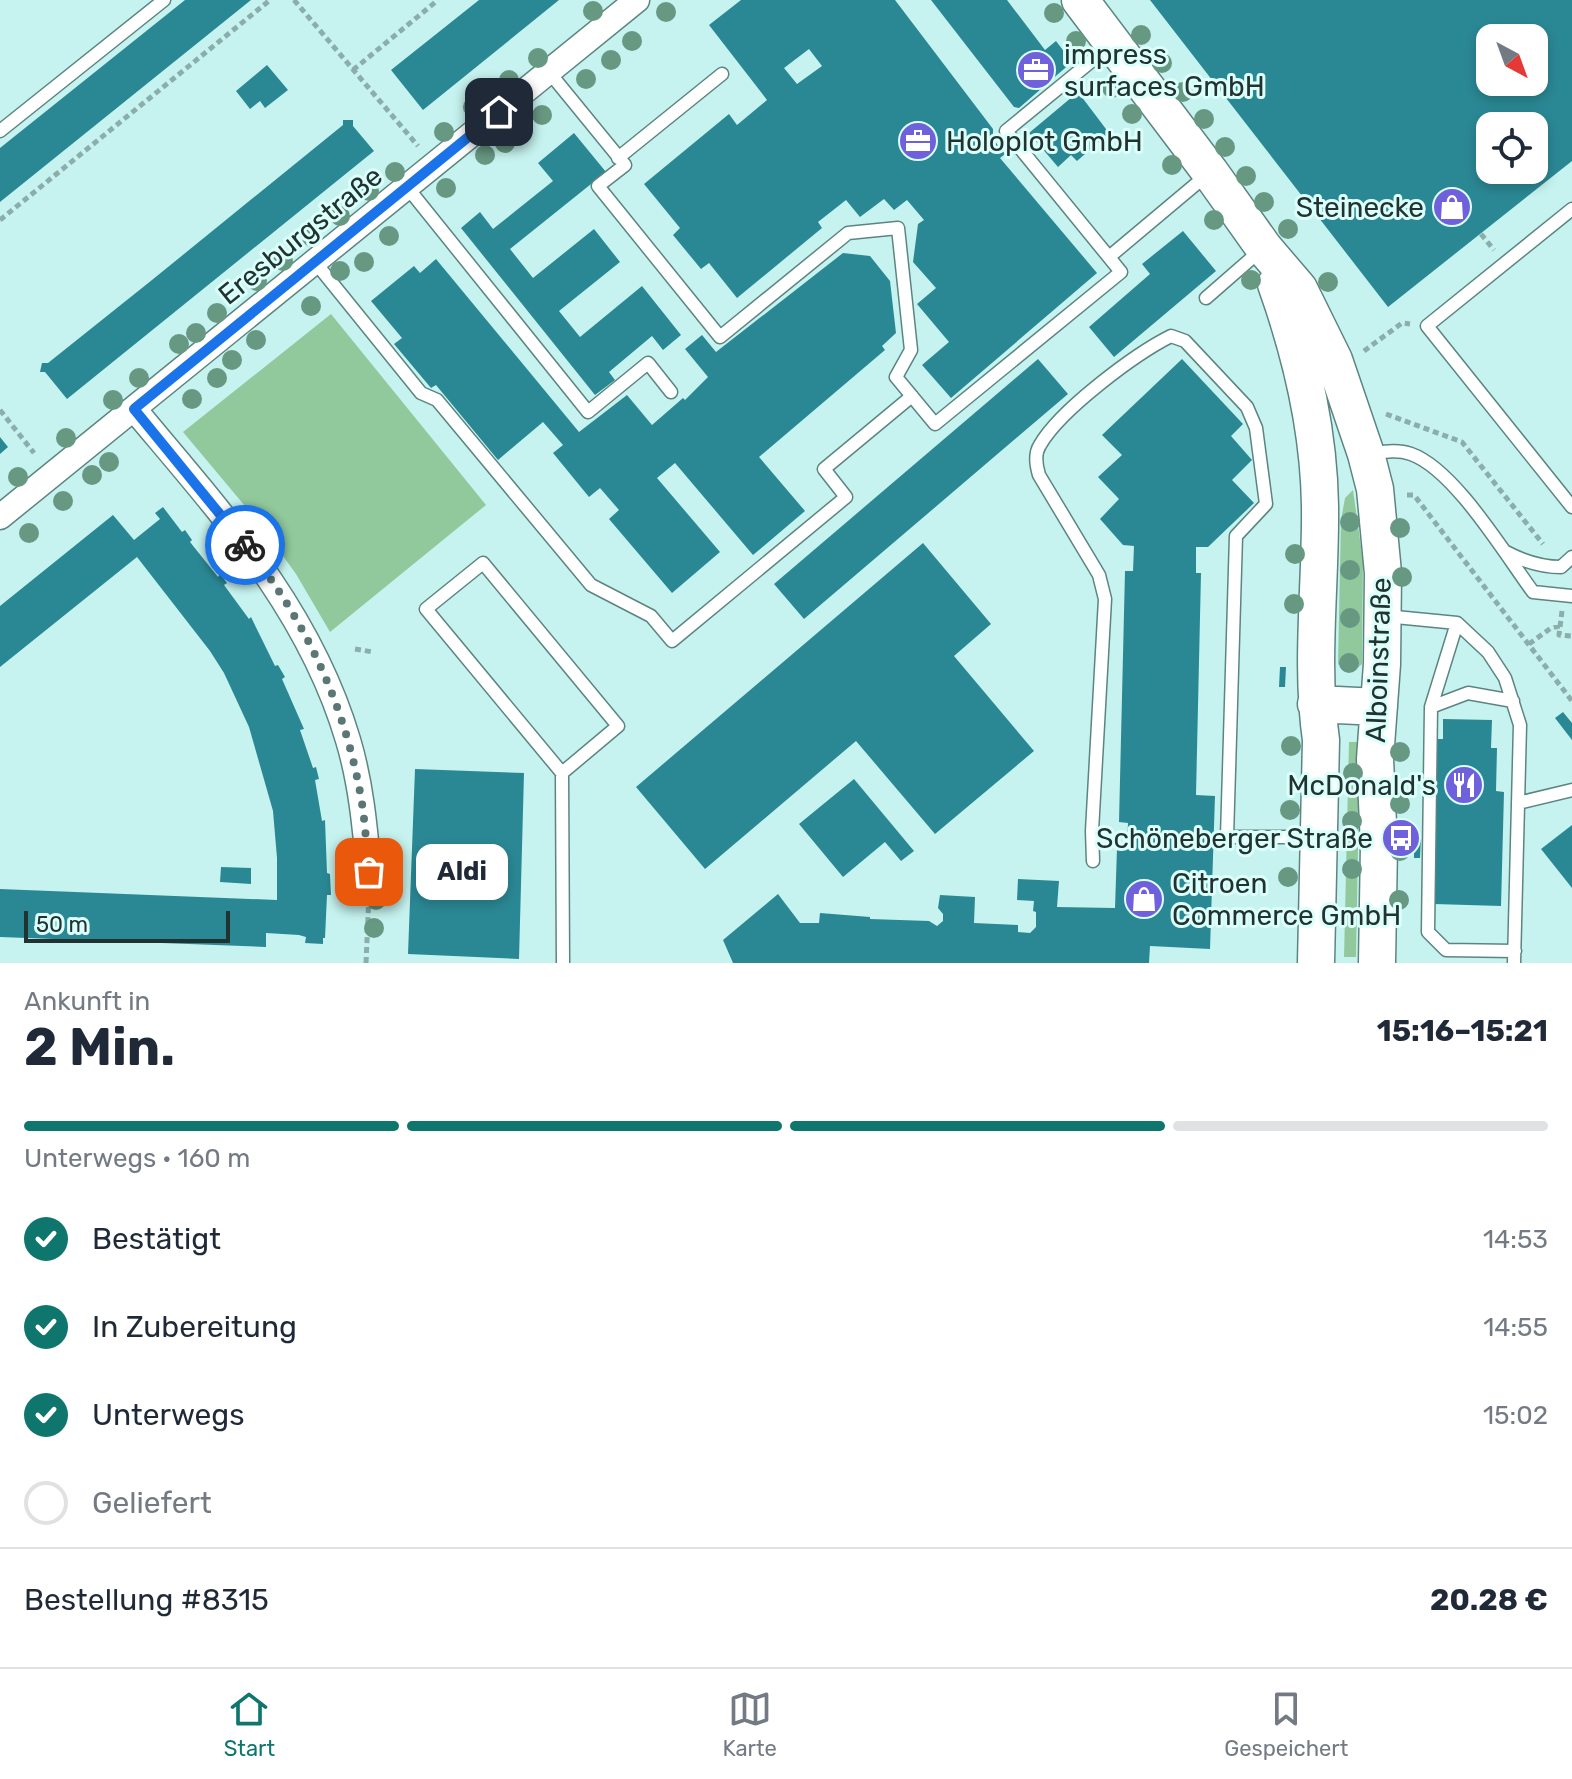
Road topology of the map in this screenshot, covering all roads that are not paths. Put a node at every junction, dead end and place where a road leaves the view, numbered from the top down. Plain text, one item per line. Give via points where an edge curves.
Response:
1 (164, 0) edge
2 (637, 0) edge
3 (1080, 0) edge
4 (1113, 44) junction
5 (549, 72) junction
6 (722, 74) dead end
7 (0, 131) edge
8 (618, 158) junction
9 (1210, 172) junction
10 (407, 187) junction
11 (1572, 209) edge
12 (1264, 248) junction
13 (1109, 257) junction
14 (315, 262) junction
15 (1206, 298) dead end
16 (671, 392) dead end
17 (912, 396) junction
18 (134, 409) junction
19 (1366, 454) junction
20 (1319, 465) junction
21 (1572, 507) edge
22 (0, 517) edge
23 (1503, 550) junction
24 (1572, 557) edge
25 (1570, 597) edge
26 (1383, 616) junction
27 (1457, 623) junction
28 (1513, 701) junction
29 (1316, 704) junction
30 (1379, 707) junction
31 (1431, 707) junction
32 (562, 773) junction
33 (1572, 790) edge
34 (1518, 803) junction
35 (1319, 837) junction
36 (1093, 861) dead end
37 (369, 879) road end
38 (1514, 957) edge
39 (563, 963) edge
40 (1316, 963) edge
41 (1377, 963) edge

1 - 7 lane
2 - 5 street, Eresburgstraße
3 - 4 street, Alboinstraße
4 - 9 street, Alboinstraße
4 - 13 lane via 1006,131
5 - 8 lane
5 - 10 street, Eresburgstraße
6 - 8 lane
8 - 17 lane via 625,165 598,186 720,337 848,233 898,228 911,350 896,377
9 - 12 street, Alboinstraße
9 - 13 lane
10 - 14 street, Eresburgstraße
10 - 16 lane via 588,412 648,363
11 - 21 lane via 1427,326
12 - 15 lane
12 - 19 street, Alboinstraße via 1299,289 1334,360
12 - 20 street, Alboinstraße via 1301,366
13 - 17 lane via 1121,272 935,424
14 - 17 lane via 421,393 437,400 591,585 651,616 672,641 846,497 824,469
14 - 18 street, Eresburgstraße
18 - 22 street, Eresburgstraße
18 - 37 street via 252,553 307,638 349,743 360,788
19 - 20 street
19 - 23 lane via 1397,451 1428,462
19 - 26 street, Alboinstraße via 1379,524
20 - 29 street, Alboinstraße
23 - 24 lane via 1524,561 1561,567
23 - 25 lane via 1533,592
26 - 27 lane
26 - 30 street, Alboinstraße
27 - 28 lane via 1488,652
27 - 31 lane
28 - 31 lane via 1468,693
28 - 34 lane via 1520,725
29 - 30 street
29 - 35 street, Alboinstraße via 1321,740
30 - 41 street, Alboinstraße
31 - 38 lane via 1428,932 1446,950
32 - 32 lane via 618,726 483,563 426,609
32 - 39 lane
33 - 34 lane
34 - 38 lane
35 - 36 lane via 1227,837 1236,536 1266,504 1256,428 1247,407 1185,341 1171,336 1123,365 1060,421 1038,446 1035,464 1099,575 1105,599
35 - 40 street, Alboinstraße

